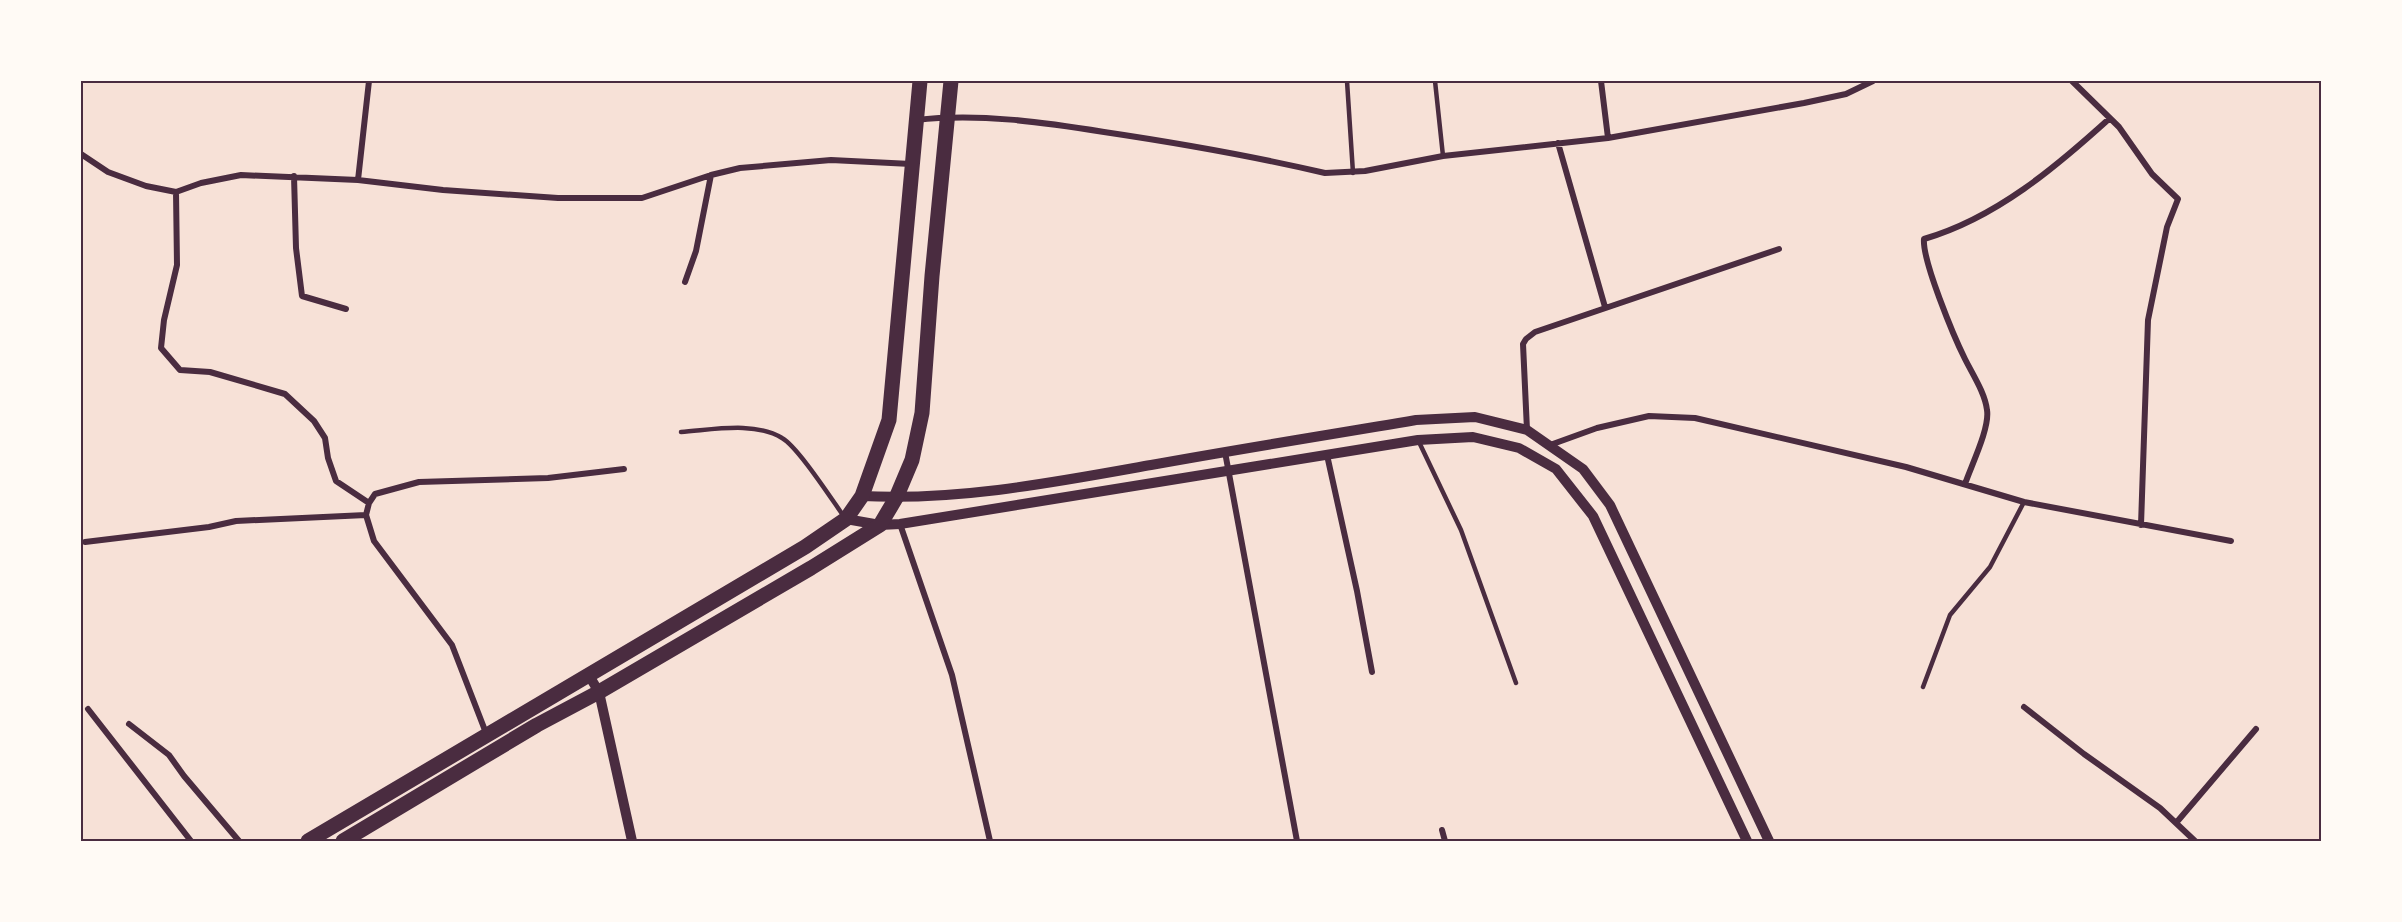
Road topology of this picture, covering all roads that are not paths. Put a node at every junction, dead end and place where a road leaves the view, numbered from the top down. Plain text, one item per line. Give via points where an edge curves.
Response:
1 (369, 81) edge
2 (920, 81) edge
3 (951, 81) edge
4 (1347, 81) edge
5 (1435, 81) edge
6 (1602, 81) edge
7 (1873, 81) edge
8 (2072, 81) edge
9 (948, 117) junction
10 (2110, 118) junction
11 (916, 120) junction
12 (1608, 138) junction
13 (1558, 143) junction
14 (81, 154) edge
15 (1443, 156) junction
16 (911, 164) junction
17 (1353, 173) junction
18 (711, 175) junction
19 (294, 176) junction
20 (358, 180) junction
21 (176, 192) junction
22 (1779, 249) dead end
23 (685, 282) dead end
24 (1605, 308) junction
25 (346, 309) dead end
26 (1527, 430) junction
27 (681, 432) dead end
28 (1418, 440) junction
29 (1550, 445) junction
30 (1225, 452) junction
31 (1327, 455) junction
32 (624, 469) dead end
33 (1228, 471) junction
34 (1965, 484) junction
35 (862, 496) junction
36 (896, 498) junction
37 (2024, 502) junction
38 (369, 503) junction
39 (366, 515) junction
40 (846, 519) junction
41 (900, 524) junction
42 (880, 525) junction
43 (2141, 525) junction
44 (2231, 541) dead end
45 (85, 542) dead end
46 (1372, 672) dead end
47 (588, 674) junction
48 (1516, 683) dead end
49 (1923, 687) dead end
50 (599, 692) junction
51 (2024, 707) dead end
52 (88, 709) dead end
53 (129, 724) dead end
54 (2256, 729) dead end
55 (487, 734) junction
56 (2176, 823) junction
57 (1442, 830) dead end
58 (190, 841) edge
59 (239, 841) edge
60 (308, 841) edge
61 (343, 841) edge
62 (632, 841) edge
63 (990, 841) edge
64 (1297, 841) edge
65 (1445, 841) edge
66 (1748, 841) edge
67 (1769, 841) edge
68 (2195, 841) edge

1 - 20 street
2 - 11 main road
3 - 9 main road
4 - 17 lane
5 - 15 lane
6 - 12 street
7 - 12 street via 1846,94
8 - 10 street
9 - 11 street
9 - 17 street via 1032,121 1154,139 1325,173
9 - 36 main road via 922,413 912,460
10 - 34 street via 2036,182 1978,216 1924,239 1923,250 1932,276 1988,410
10 - 43 street via 2152,174 2178,199 2148,320
11 - 16 main road
12 - 13 street
13 - 15 street
13 - 24 street
14 - 21 street via 108,172
15 - 17 street
16 - 18 street via 831,160 740,168
16 - 35 main road via 889,420
18 - 20 street via 642,198 558,198
18 - 23 street via 696,251
19 - 20 street
19 - 21 street via 241,175
19 - 25 street via 302,296
21 - 38 street via 177,265 161,348 180,370 210,372 285,394 314,421 325,438 336,481
22 - 24 street
24 - 26 street via 1535,332 1526,339 1523,344
26 - 29 street
26 - 30 street via 1475,417 1416,420
27 - 40 lane via 760,430 784,439
28 - 31 street
28 - 48 lane via 1461,530
28 - 66 street via 1473,437 1519,448 1556,469 1593,516
29 - 34 street via 1597,428 1649,416 1695,418
29 - 67 street via 1583,469 1610,506
30 - 33 street
30 - 36 street via 1057,482 967,494
31 - 33 street
31 - 46 street
32 - 38 street via 548,478 419,482 375,494
33 - 41 street
33 - 64 street
34 - 37 street
35 - 36 street
35 - 40 main road
36 - 42 main road
37 - 43 street
37 - 49 lane via 1990,567 1950,615
38 - 39 street
39 - 45 street via 236,521
39 - 55 street via 374,541 452,645
40 - 42 street
40 - 47 main road
41 - 42 street
41 - 63 street via 952,675
42 - 50 main road
43 - 44 street
47 - 50 street
47 - 55 main road
50 - 61 main road
50 - 62 street
51 - 56 street
52 - 58 street
53 - 59 street via 169,755
54 - 56 street
55 - 60 main road
56 - 68 street
57 - 65 street

